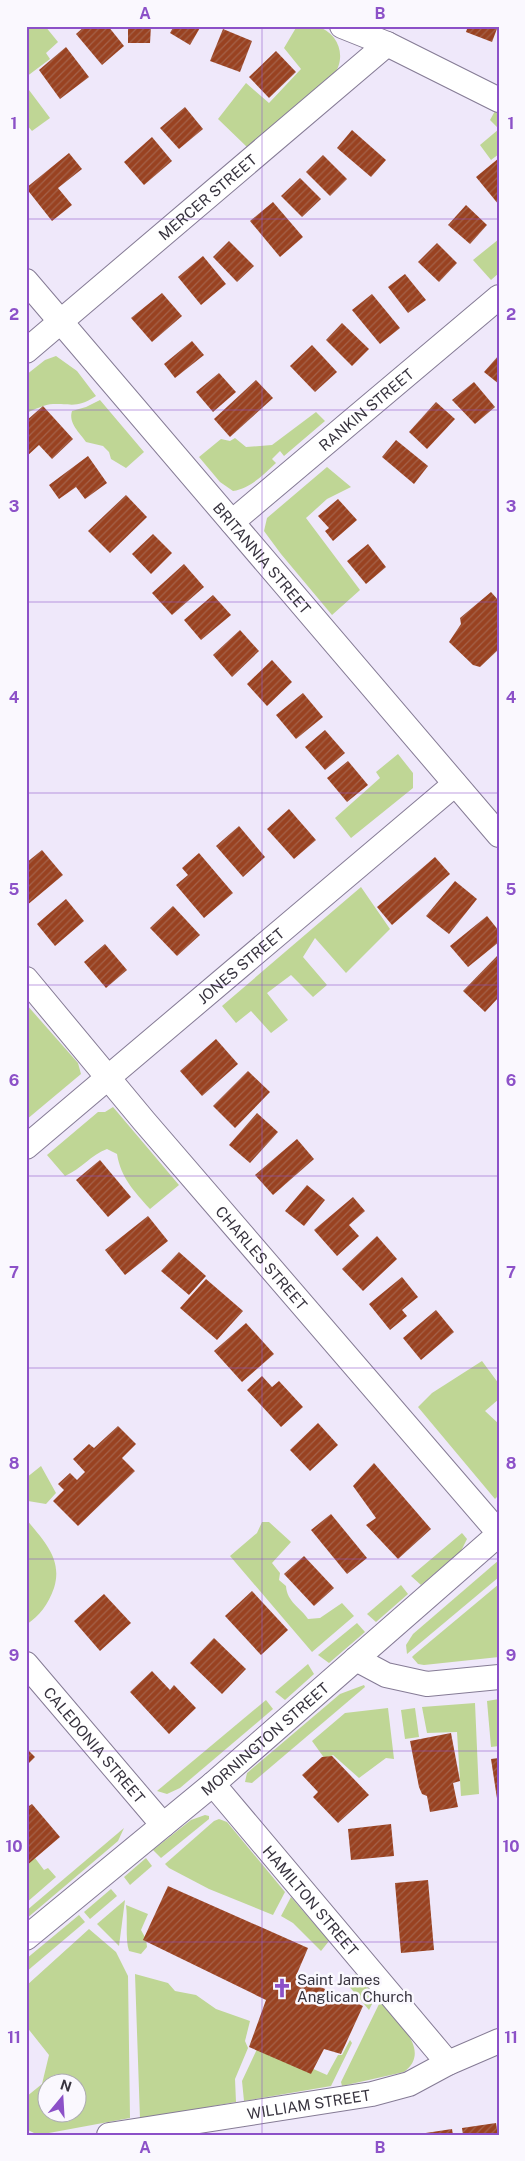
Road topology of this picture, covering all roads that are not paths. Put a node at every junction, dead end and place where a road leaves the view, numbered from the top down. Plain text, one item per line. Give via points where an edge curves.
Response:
1 (342, 26) edge
2 (387, 44) junction
3 (499, 100) edge
4 (26, 281) edge
5 (499, 297) edge
6 (61, 322) junction
7 (26, 351) edge
8 (232, 522) junction
9 (455, 784) junction
10 (499, 835) edge
11 (26, 979) edge
12 (108, 1077) junction
13 (26, 1147) edge
14 (499, 1534) edge
15 (356, 1659) junction
16 (26, 1664) edge
17 (499, 1677) edge
18 (212, 1784) junction
19 (163, 1825) junction
20 (26, 1938) edge
21 (499, 2041) edge
22 (448, 2063) junction
23 (109, 2135) edge

1 - 2 street
2 - 3 street
2 - 6 street, MERCER STREET
4 - 6 street, BRITANNIA STREET
5 - 8 street, RANKIN STREET
6 - 7 street, MERCER STREET
6 - 8 street, BRITANNIA STREET
8 - 9 street, BRITANNIA STREET
9 - 10 street, BRITANNIA STREET
9 - 12 street, JONES STREET
11 - 12 street, CHARLES STREET
12 - 13 street, JONES STREET
12 - 14 street, CHARLES STREET
14 - 15 street, MORNINGTON STREET
15 - 17 street via 386,1675 427,1684
15 - 18 street, MORNINGTON STREET
16 - 19 street, CALEDONIA STREET
18 - 19 street, MORNINGTON STREET
18 - 22 street, HAMILTON STREET
19 - 20 street, MORNINGTON STREET
21 - 22 street, WILLIAM STREET
22 - 23 street, WILLIAM STREET via 409,2084 372,2094

